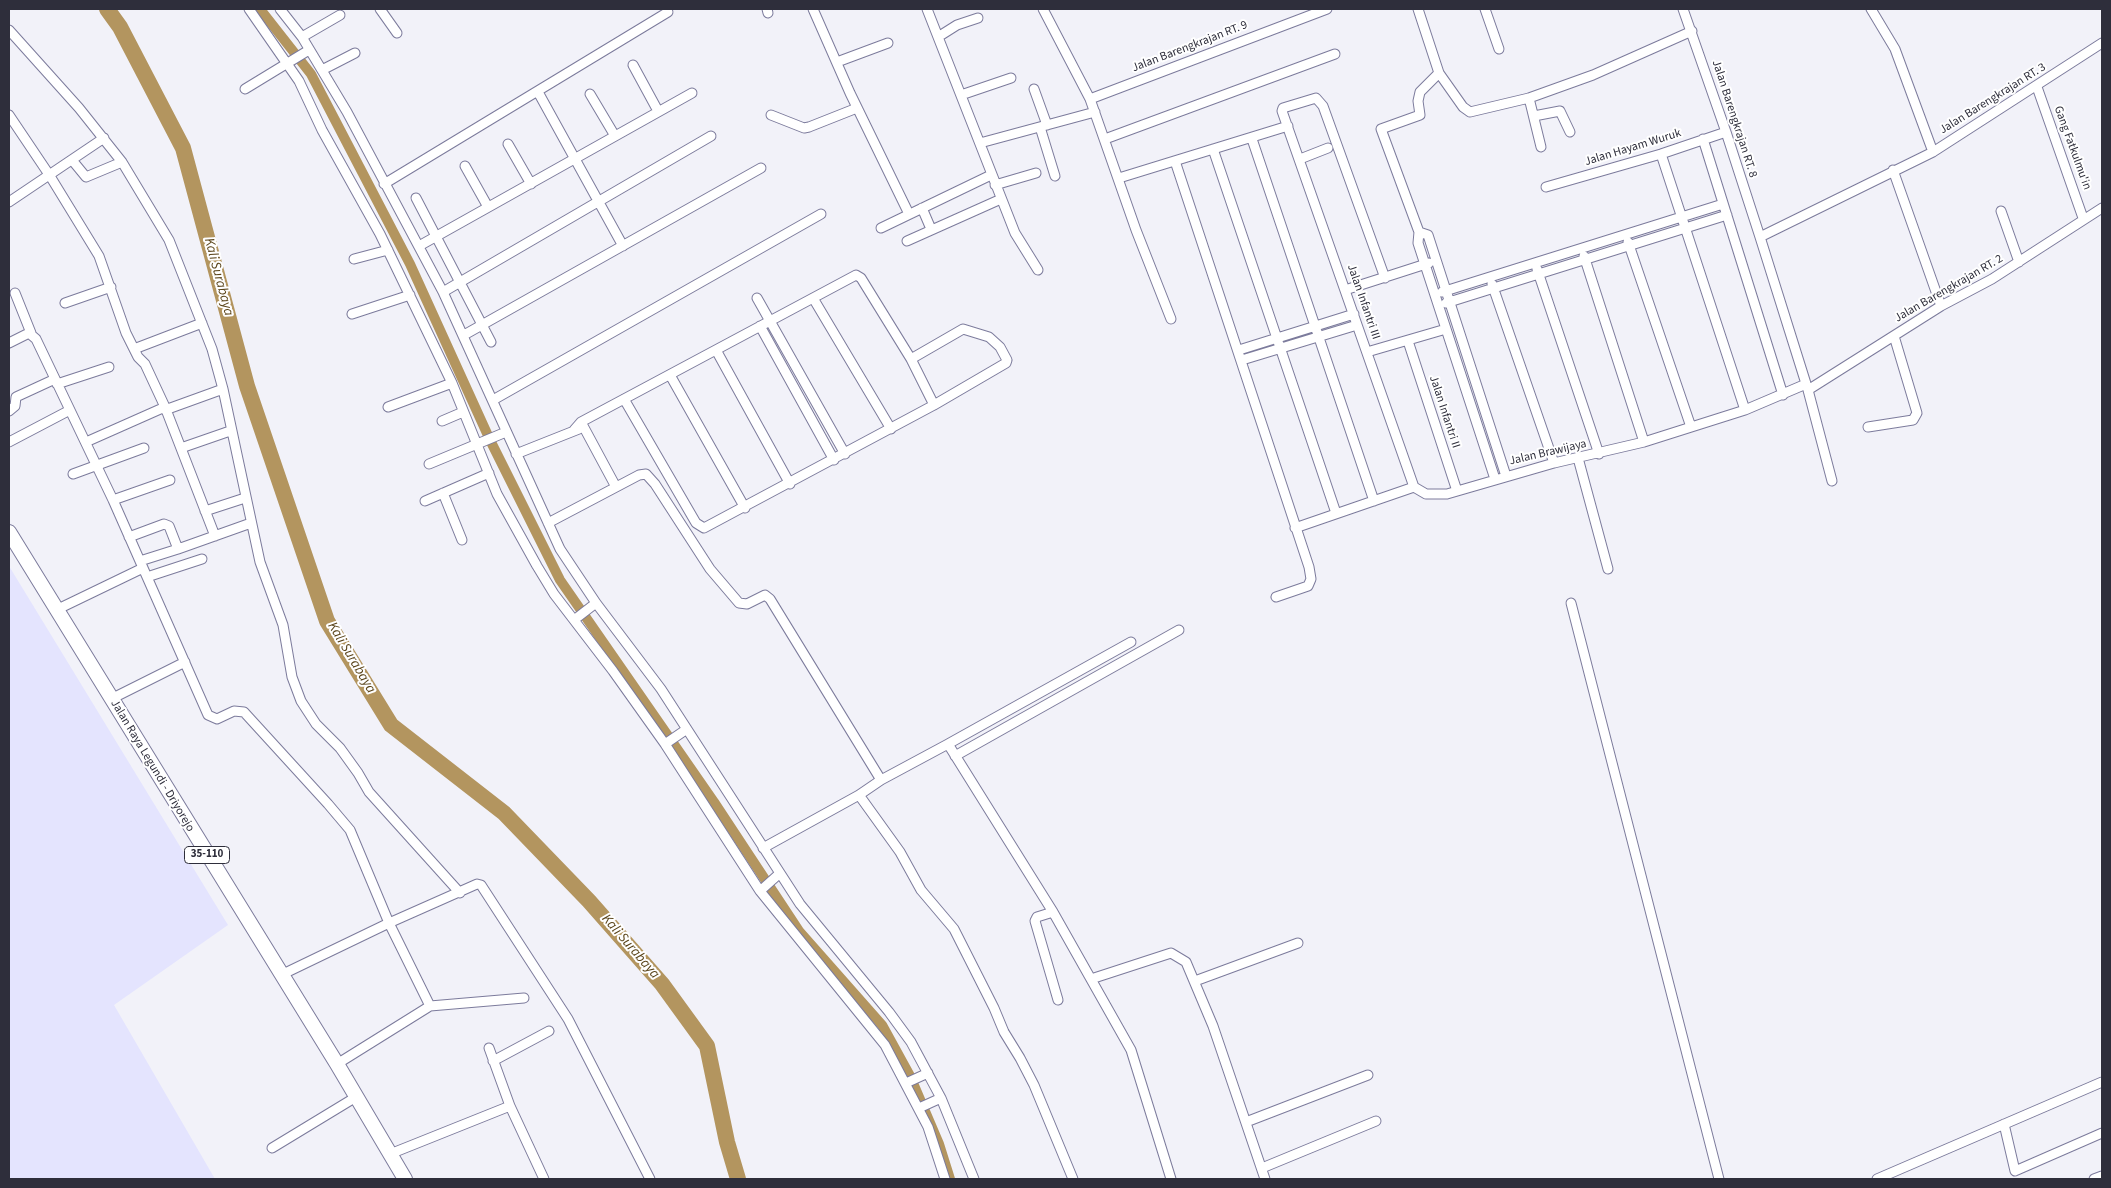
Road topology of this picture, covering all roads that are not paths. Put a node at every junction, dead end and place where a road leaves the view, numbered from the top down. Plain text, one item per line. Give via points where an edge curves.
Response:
1 (249, 9) edge
2 (280, 9) edge
3 (380, 9) edge
4 (813, 9) edge
5 (927, 9) edge
6 (1043, 9) edge
7 (1327, 9) edge
8 (1418, 9) edge
9 (1485, 9) edge
10 (1683, 9) edge
11 (1871, 9) edge
12 (668, 12) dead end
13 (340, 15) dead end
14 (978, 18) dead end
15 (9, 30) edge
16 (1692, 32) junction
17 (397, 33) dead end
18 (302, 37) junction
19 (938, 37) junction
20 (888, 43) dead end
21 (2102, 43) edge
22 (1499, 49) dead end
23 (306, 51) junction
24 (355, 54) dead end
25 (1335, 54) dead end
26 (289, 62) junction
27 (837, 62) junction
28 (633, 66) dead end
29 (322, 70) junction
30 (1439, 73) junction
31 (1011, 78) dead end
32 (2036, 87) junction
33 (246, 89) dead end
34 (1034, 89) dead end
35 (538, 92) junction
36 (692, 93) dead end
37 (590, 94) dead end
38 (961, 95) junction
39 (1529, 98) junction
40 (1090, 99) junction
41 (857, 108) junction
42 (658, 111) junction
43 (1095, 112) junction
44 (9, 115) edge
45 (770, 115) dead end
46 (1534, 116) junction
47 (1043, 126) junction
48 (1288, 126) junction
49 (1570, 132) dead end
50 (1726, 132) junction
51 (615, 136) junction
52 (711, 136) dead end
53 (104, 138) junction
54 (1252, 138) junction
55 (1105, 139) junction
56 (1703, 139) junction
57 (980, 143) junction
58 (508, 144) dead end
59 (1541, 147) dead end
60 (1328, 148) dead end
61 (1213, 150) junction
62 (1933, 152) junction
63 (1660, 154) junction
64 (1300, 159) junction
65 (72, 160) junction
66 (574, 160) junction
67 (1175, 161) junction
68 (122, 162) junction
69 (465, 166) dead end
70 (761, 168) dead end
71 (1893, 170) junction
72 (1036, 173) dead end
73 (991, 175) junction
74 (50, 176) junction
75 (1055, 176) dead end
76 (1119, 178) junction
77 (384, 184) junction
78 (531, 184) junction
79 (995, 185) junction
80 (1546, 188) dead end
81 (416, 198) dead end
82 (1001, 199) junction
83 (9, 202) edge
84 (599, 202) junction
85 (1723, 204) junction
86 (488, 208) junction
87 (922, 208) junction
88 (2102, 208) edge
89 (2000, 211) dead end
90 (821, 214) dead end
91 (909, 214) junction
92 (1727, 215) junction
93 (1681, 217) junction
94 (2083, 218) junction
95 (881, 228) dead end
96 (1685, 228) junction
97 (931, 229) junction
98 (1420, 232) junction
99 (1626, 234) junction
100 (435, 236) junction
101 (1760, 237) junction
102 (907, 241) dead end
103 (418, 246) junction
104 (623, 246) junction
105 (1629, 246) junction
106 (1581, 248) junction
107 (388, 250) junction
108 (354, 259) dead end
109 (1436, 260) junction
110 (1585, 260) junction
111 (1535, 262) junction
112 (2019, 262) junction
113 (1425, 265) junction
114 (1038, 270) dead end
115 (1539, 274) junction
116 (1490, 277) junction
117 (1385, 278) junction
118 (460, 283) junction
119 (111, 287) junction
120 (1494, 288) junction
121 (1345, 290) junction
122 (1446, 291) junction
123 (443, 292) junction
124 (15, 293) dead end
125 (1435, 294) junction
126 (410, 295) junction
127 (757, 298) dead end
128 (813, 298) junction
129 (1450, 302) junction
130 (64, 303) dead end
131 (1438, 306) junction
132 (1941, 306) junction
133 (352, 314) dead end
134 (1354, 314) junction
135 (1172, 319) dead end
136 (769, 322) junction
137 (202, 323) junction
138 (482, 325) junction
139 (1358, 325) junction
140 (760, 326) junction
141 (1316, 326) junction
142 (1446, 329) junction
143 (31, 333) junction
144 (464, 335) junction
145 (1320, 336) junction
146 (1894, 336) junction
147 (1277, 338) junction
148 (1408, 341) junction
149 (491, 342) dead end
150 (9, 343) edge
151 (1280, 348) junction
152 (134, 349) junction
153 (716, 350) junction
154 (1239, 350) junction
155 (1367, 352) junction
156 (911, 359) junction
157 (1242, 360) junction
158 (109, 367) dead end
159 (670, 375) junction
160 (56, 382) junction
161 (452, 383) junction
162 (1807, 387) junction
163 (223, 389) junction
164 (1783, 395) junction
165 (493, 400) junction
166 (626, 400) junction
167 (934, 405) junction
168 (388, 407) dead end
169 (165, 408) junction
170 (70, 410) junction
171 (1745, 410) junction
172 (9, 411) edge
173 (463, 412) junction
174 (442, 421) dead end
175 (579, 427) junction
176 (1690, 427) junction
177 (1868, 427) dead end
178 (891, 428) junction
179 (503, 430) junction
180 (230, 431) junction
181 (9, 442) edge
182 (86, 442) junction
183 (1644, 442) junction
184 (478, 444) junction
185 (144, 448) dead end
186 (181, 448) junction
187 (516, 454) junction
188 (844, 454) junction
189 (1599, 454) junction
190 (1578, 458) junction
191 (834, 460) junction
192 (1554, 463) junction
193 (96, 464) junction
194 (429, 464) dead end
195 (489, 473) junction
196 (74, 474) dead end
197 (1506, 476) junction
198 (1495, 479) junction
199 (170, 480) dead end
200 (1832, 481) dead end
201 (790, 484) junction
202 (616, 487) junction
203 (1414, 487) junction
204 (1457, 491) junction
205 (443, 493) junction
206 (245, 498) junction
207 (113, 500) junction
208 (425, 501) dead end
209 (1374, 501) junction
210 (745, 508) junction
211 (206, 511) junction
212 (1336, 513) junction
213 (548, 523) junction
214 (251, 524) junction
215 (1295, 528) junction
216 (9, 532) edge
217 (215, 536) junction
218 (129, 537) junction
219 (462, 540) dead end
220 (178, 549) junction
221 (202, 559) dead end
222 (143, 568) junction
223 (1608, 569) dead end
224 (1276, 597) dead end
225 (1571, 603) dead end
226 (593, 606) junction
227 (56, 610) junction
228 (576, 619) junction
229 (1179, 630) dead end
230 (1131, 642) dead end
231 (185, 662) junction
232 (111, 699) junction
233 (683, 732) junction
234 (665, 744) junction
235 (948, 744) junction
236 (955, 756) junction
237 (881, 780) junction
238 (859, 795) junction
239 (763, 848) junction
240 (776, 877) junction
241 (761, 890) junction
242 (460, 893) junction
243 (1054, 912) junction
244 (389, 923) junction
245 (1298, 943) dead end
246 (281, 976) junction
247 (1093, 979) junction
248 (1194, 981) junction
249 (524, 998) dead end
250 (1058, 1000) dead end
251 (430, 1006) junction
252 (549, 1031) dead end
253 (489, 1048) dead end
254 (493, 1061) junction
255 (337, 1064) junction
256 (924, 1074) junction
257 (1368, 1075) dead end
258 (908, 1082) junction
259 (2102, 1082) edge
260 (356, 1097) junction
261 (939, 1099) junction
262 (510, 1106) junction
263 (921, 1107) junction
264 (1376, 1121) dead end
265 (1246, 1122) junction
266 (2004, 1124) junction
267 (2102, 1134) edge
268 (272, 1148) dead end
269 (390, 1154) junction
270 (1262, 1168) junction
271 (2017, 1175) edge
272 (2102, 1176) edge
273 (405, 1179) edge
274 (544, 1179) edge
275 (650, 1179) edge
276 (945, 1179) edge
277 (974, 1179) edge
278 (1072, 1179) edge
279 (1171, 1179) edge
280 (1265, 1179) edge
281 (1720, 1179) edge
282 (1877, 1179) edge
283 (2094, 1179) edge

1 - 26 street
2 - 18 street
3 - 17 street
4 - 27 street
5 - 19 street
6 - 40 street
7 - 40 street, Jalan Barengkrajan RT. 9
8 - 30 street
9 - 22 street
10 - 16 street, Jalan Barengkrajan RT. 8
11 - 62 street via 1895,49
12 - 35 street
13 - 18 street
14 - 19 street via 957,25
15 - 53 street
16 - 39 street via 1593,75
16 - 50 street, Jalan Barengkrajan RT. 8
18 - 23 street
19 - 38 street
20 - 27 street
21 - 32 street, Jalan Barengkrajan RT. 3
23 - 26 street
23 - 29 street
24 - 29 street
25 - 55 street
26 - 33 street
26 - 107 street
27 - 41 street
28 - 42 street
29 - 77 street
30 - 39 street via 1470,112
30 - 98 street via 1420,92 1420,115 1381,129
31 - 38 street
32 - 62 street, Jalan Barengkrajan RT. 3
32 - 94 street, Gang Fatkulmu'in
34 - 47 street
35 - 66 street
35 - 77 street
36 - 42 street
37 - 51 street
38 - 57 street
39 - 46 street
40 - 43 street
41 - 45 street via 810,128
41 - 91 street
42 - 51 street
43 - 47 street
43 - 55 street
44 - 74 street
46 - 49 street via 1560,111
46 - 59 street
47 - 57 street
47 - 75 street
48 - 54 street
48 - 64 street, Jalan Infantri III
48 - 117 street via 1283,108 1318,99
50 - 56 street, Jalan Hayam Wuruk
50 - 101 street, Jalan Barengkrajan RT. 8
51 - 66 street
52 - 84 street
53 - 65 street
53 - 68 street
54 - 61 street
54 - 141 street
55 - 76 street
56 - 63 street, Jalan Hayam Wuruk
56 - 85 street
57 - 73 street
58 - 78 street
60 - 64 street
61 - 67 street
61 - 147 street
62 - 71 street, Jalan Barengkrajan RT. 3
63 - 80 street, Jalan Hayam Wuruk
63 - 93 street
64 - 121 street, Jalan Infantri III
65 - 68 street via 86,177
65 - 74 street
66 - 78 street
66 - 84 street
67 - 76 street
67 - 154 street
68 - 137 street via 169,240
69 - 86 street
70 - 104 street
71 - 101 street, Jalan Barengkrajan RT. 3
71 - 132 street
72 - 79 street
73 - 79 street
73 - 87 street
74 - 83 street
74 - 119 street via 99,256
76 - 135 street
77 - 103 street
78 - 86 street
79 - 82 street
81 - 100 street
82 - 97 street
82 - 114 street via 1020,245
84 - 104 street
84 - 118 street
85 - 92 street
85 - 93 street
86 - 100 street
87 - 91 street
87 - 97 street
88 - 94 street, Jalan Barengkrajan RT. 2
89 - 112 street
90 - 165 street
91 - 95 street
92 - 96 street
92 - 164 street
93 - 96 street
93 - 99 street
94 - 112 street, Jalan Barengkrajan RT. 2
96 - 105 street
96 - 171 street
97 - 102 street
98 - 109 street via 1428,235
98 - 113 street via 1418,242
99 - 105 street
99 - 106 street
100 - 103 street
100 - 118 street
101 - 162 street
103 - 123 street
104 - 138 street
105 - 110 street
105 - 176 street
106 - 110 street
106 - 111 street
107 - 108 street
107 - 126 street
109 - 113 street
109 - 122 street
110 - 115 street
110 - 183 street
111 - 115 street
111 - 116 street
112 - 132 street, Jalan Barengkrajan RT. 2
113 - 117 street
113 - 125 street
115 - 120 street
115 - 189 street
116 - 120 street
116 - 122 street
117 - 121 street
118 - 123 street
118 - 138 street
119 - 130 street
119 - 152 street
120 - 129 street
120 - 192 street
121 - 134 street, Jalan Infantri III
122 - 125 street
122 - 129 street
123 - 144 street
124 - 143 street
125 - 131 street
126 - 133 street
126 - 161 street
127 - 136 street
128 - 136 street
128 - 156 street via 858,275
128 - 178 street
129 - 131 street
129 - 197 street
131 - 142 street
132 - 146 street, Jalan Barengkrajan RT. 2
134 - 139 street, Jalan Infantri III
134 - 141 street
136 - 140 street
136 - 188 street
137 - 152 street
137 - 163 street
138 - 144 street
138 - 149 street
139 - 145 street
139 - 155 street, Jalan Infantri III
140 - 153 street
140 - 191 street
141 - 145 street
141 - 147 street
142 - 148 street
142 - 198 street
143 - 150 street
143 - 160 street
144 - 165 street
145 - 151 street
145 - 209 street
146 - 162 street, Jalan Barengkrajan RT. 2
146 - 177 street via 1917,413 1913,420
147 - 151 street
147 - 154 street
148 - 155 street
148 - 204 street, Jalan Infantri II
151 - 157 street
151 - 212 street
152 - 169 street via 145,364
153 - 159 street
153 - 201 street
154 - 157 street
155 - 203 street, Jalan Infantri III
156 - 167 street
156 - 167 street via 962,329 989,337 1007,358 1006,363
157 - 215 street
158 - 160 street
159 - 166 street
159 - 210 street
160 - 170 street
160 - 172 street via 16,397 15,406
161 - 168 street
161 - 173 street
162 - 164 street, Jalan Brawijaya
162 - 200 street
163 - 169 street
163 - 180 street
164 - 171 street, Jalan Brawijaya
165 - 179 street
166 - 175 street
166 - 210 street via 700,528
167 - 178 street
169 - 182 street
169 - 186 street
170 - 181 street
170 - 182 street
171 - 176 street, Jalan Brawijaya
173 - 174 street
173 - 184 street
175 - 187 street
175 - 202 street
176 - 183 street, Jalan Brawijaya
178 - 188 street
179 - 184 street
179 - 187 street
180 - 186 street
180 - 206 street
182 - 193 street
183 - 189 street, Jalan Brawijaya
184 - 194 street
184 - 195 street
185 - 193 street
186 - 211 street
187 - 213 street
188 - 191 street
189 - 190 street, Jalan Brawijaya
190 - 192 street, Jalan Brawijaya
190 - 223 street
191 - 201 street
192 - 197 street, Jalan Brawijaya
193 - 196 street
193 - 207 street
195 - 205 street
195 - 228 street via 497,494 537,566 554,594
197 - 198 street, Jalan Brawijaya
198 - 204 street, Jalan Brawijaya
199 - 207 street
201 - 210 street
202 - 213 street
202 - 237 street via 646,474 710,569 739,603 747,604 765,595 769,597
203 - 204 street, Jalan Brawijaya via 1436,495
203 - 209 street
205 - 208 street
205 - 219 street
206 - 211 street
206 - 214 street
207 - 218 street
209 - 212 street
211 - 217 street
212 - 215 street
213 - 226 street
214 - 217 street
214 - 242 street via 260,562 283,625 292,678 301,702 349,761 368,792
215 - 224 street via 1310,568 1310,583 1300,590
216 - 227 main road, Jalan Raya Legundi - Driyorejo / 35-110
217 - 220 street
218 - 220 street via 168,524
218 - 222 street
220 - 222 street
221 - 222 street
222 - 227 street
222 - 231 street
225 - 281 street
226 - 228 street
226 - 233 street via 661,690
227 - 232 main road, Jalan Raya Legundi - Driyorejo / 35-110
228 - 234 street
229 - 236 street
230 - 235 street
231 - 232 street
231 - 244 street via 208,716 217,719 234,711 244,712 350,830
232 - 246 main road, Jalan Raya Legundi - Driyorejo / 35-110
233 - 234 street
233 - 239 street
234 - 241 street
235 - 236 street
235 - 237 street
236 - 243 street
237 - 238 street
238 - 239 street
238 - 278 street via 900,852 921,890 954,930 1034,1086
239 - 240 street
240 - 241 street
240 - 256 street via 900,1025
241 - 258 street via 874,1029
242 - 244 street
242 - 275 street via 481,885 526,950 568,1019
243 - 247 street
243 - 250 street via 1037,917 1035,921
244 - 246 street
244 - 251 street
245 - 248 street
246 - 255 main road, Jalan Raya Legundi - Driyorejo / 35-110
247 - 248 street via 1172,953 1186,962
247 - 279 street via 1131,1050
248 - 265 street
249 - 251 street
251 - 255 street
252 - 254 street
253 - 254 street
254 - 262 street
255 - 260 main road, Jalan Raya Legundi - Driyorejo / 35-110
256 - 258 street
256 - 261 street
257 - 265 street
258 - 263 street
259 - 266 street
260 - 268 street
260 - 269 main road, Jalan Raya Legundi - Driyorejo / 35-110
261 - 263 street
261 - 277 street
262 - 269 street
262 - 274 street
263 - 276 street
264 - 270 street
265 - 270 street
266 - 271 street
266 - 282 street
267 - 271 street
269 - 273 main road, Jalan Raya Legundi - Driyorejo / 35-110
270 - 280 street
272 - 283 street

